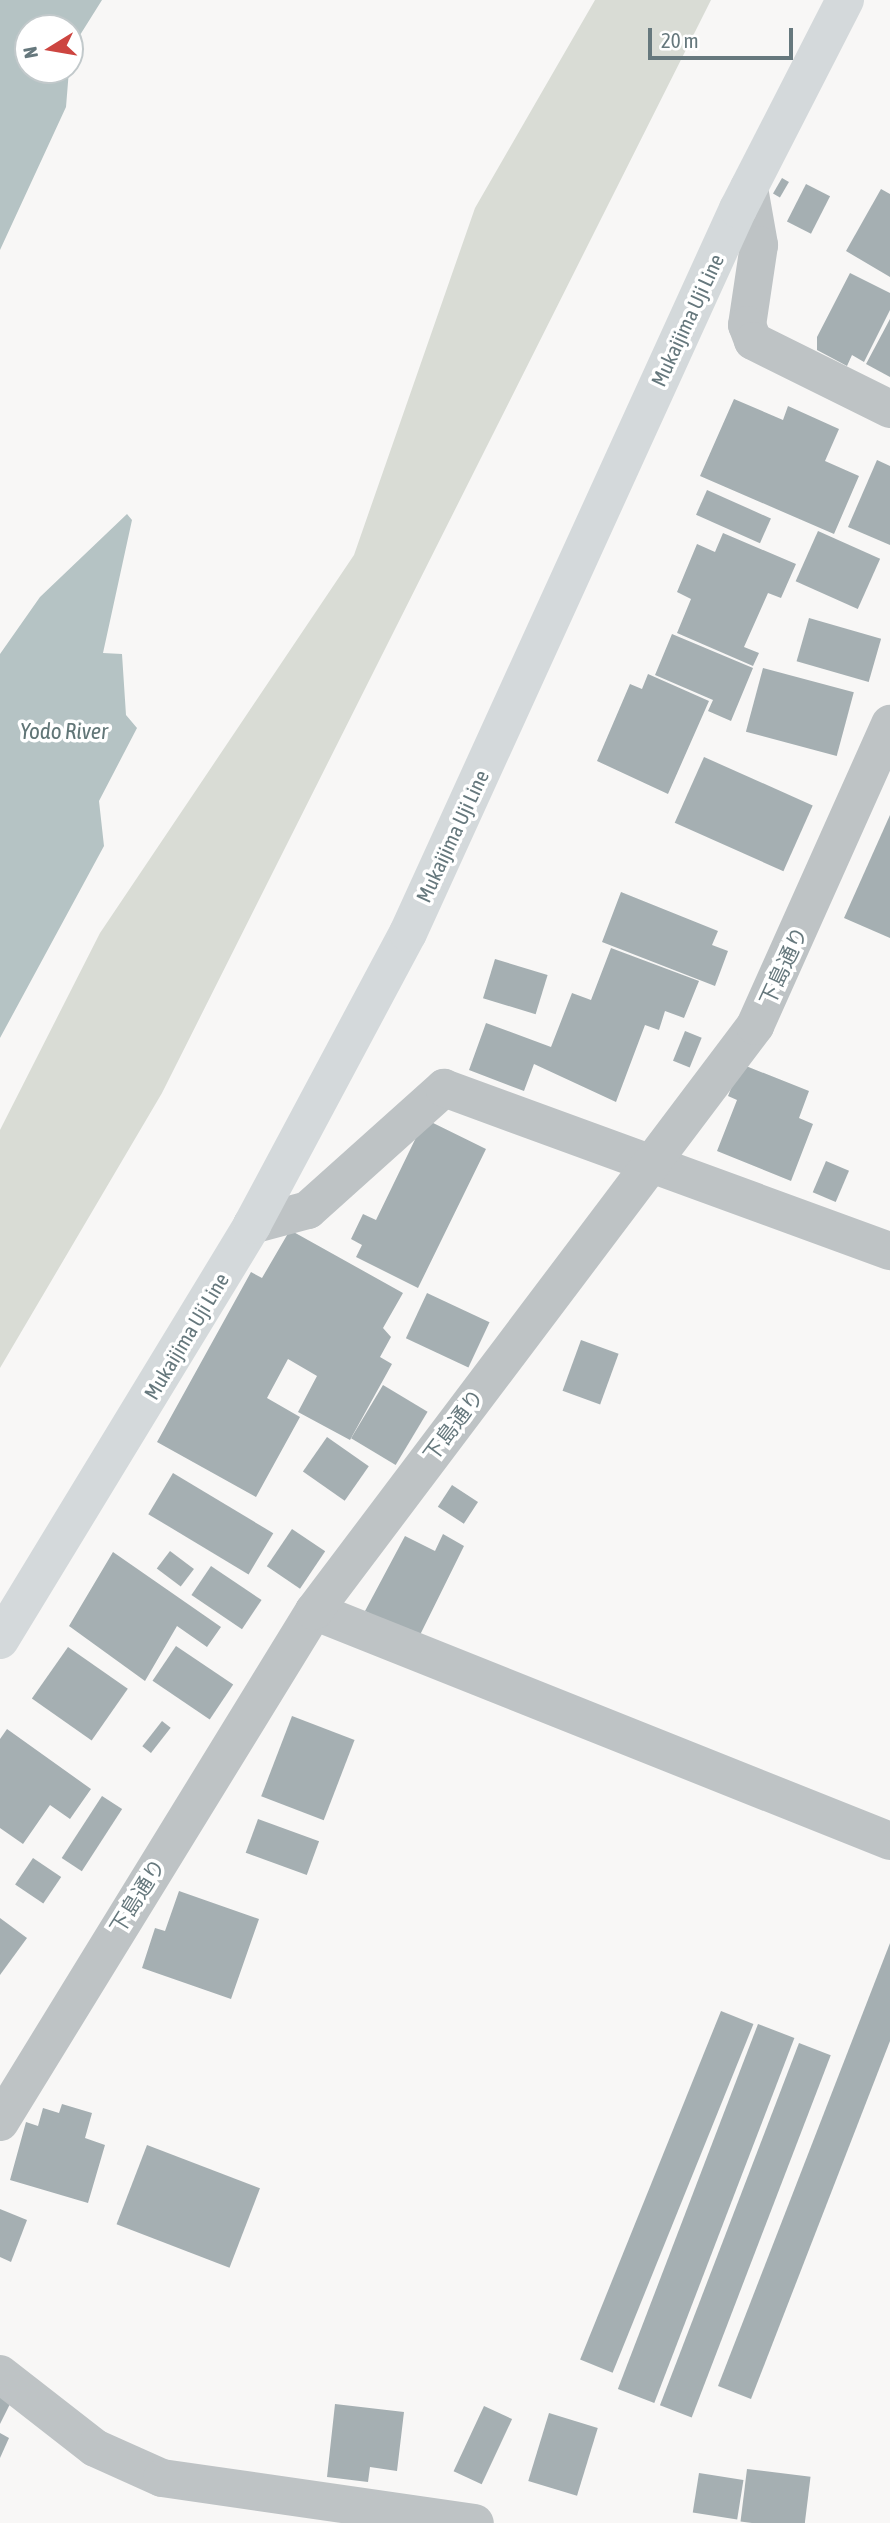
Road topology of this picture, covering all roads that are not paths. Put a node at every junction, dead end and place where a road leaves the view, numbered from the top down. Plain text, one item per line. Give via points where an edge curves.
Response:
1 (845, 0) edge
2 (748, 188) junction
3 (890, 409) edge
4 (890, 724) edge
5 (652, 1158) junction
6 (253, 1225) junction
7 (890, 1251) edge
8 (314, 1611) junction
9 (0, 1640) edge
10 (890, 1841) edge
11 (0, 2122) edge
12 (0, 2374) edge
13 (475, 2523) edge

1 - 2 main road, Mukaijima Uji Line
2 - 3 street via 759,245 747,325 753,341
2 - 6 main road, Mukaijima Uji Line via 408,933
4 - 5 street, 下島通り via 755,1026
5 - 6 street via 444,1088 308,1210
5 - 7 street
5 - 8 street, 下島通り
6 - 9 main road, Mukaijima Uji Line
8 - 10 street
8 - 11 street, 下島通り
12 - 13 street via 95,2448 162,2478

